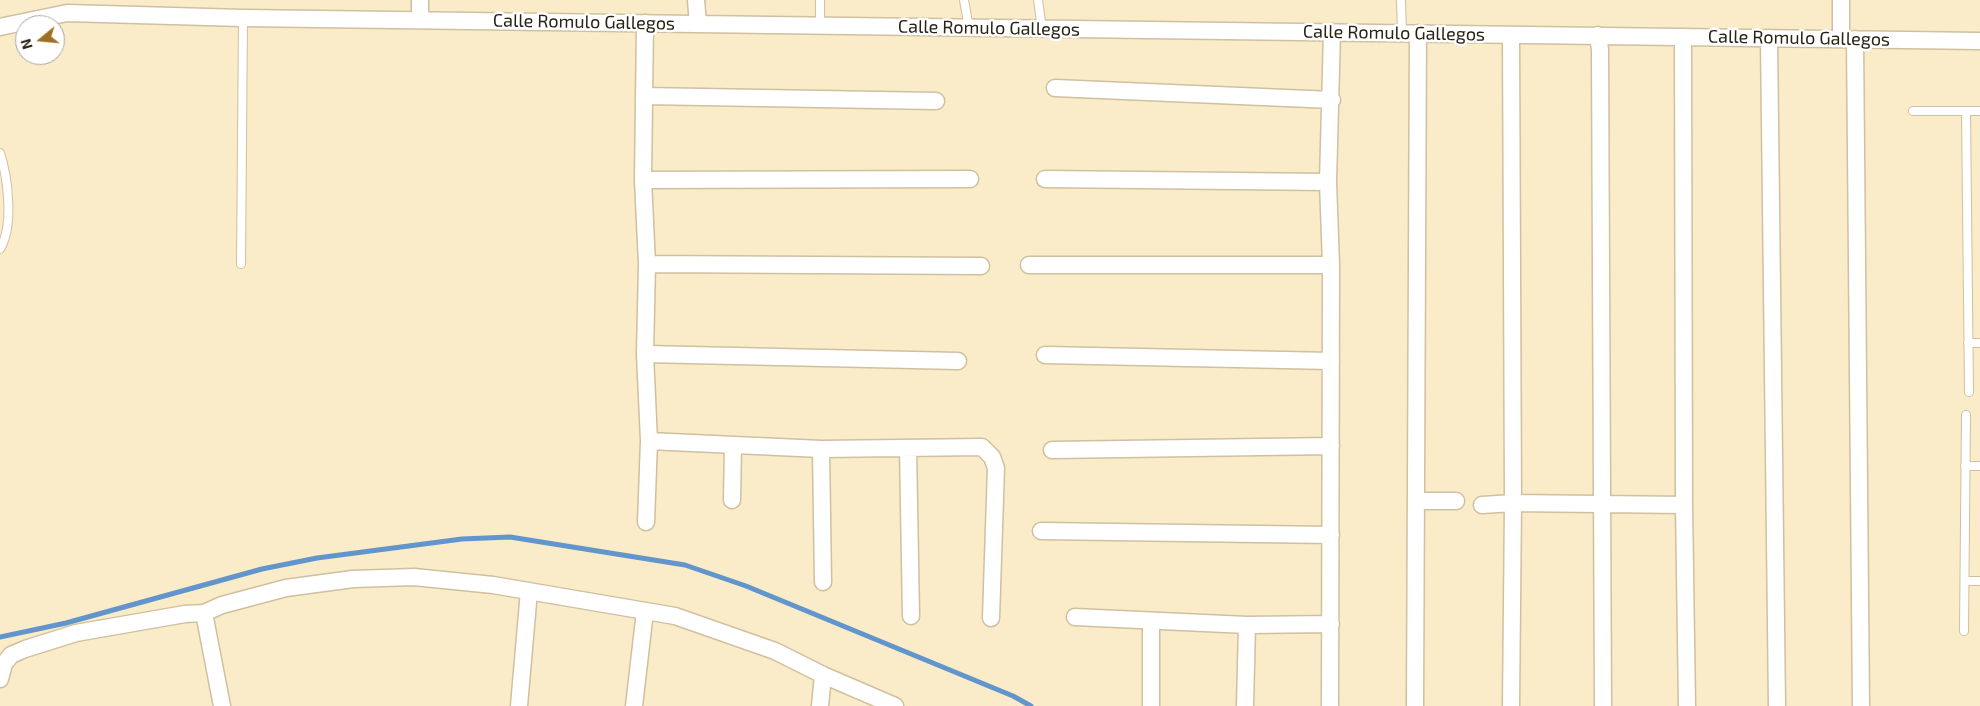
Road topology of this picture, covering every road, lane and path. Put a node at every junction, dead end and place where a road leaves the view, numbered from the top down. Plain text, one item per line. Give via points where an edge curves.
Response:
1 (420, 0) edge
2 (696, 0) edge
3 (820, 0) edge
4 (964, 0) edge
5 (1038, 0) edge
6 (1401, 0) edge
7 (1841, 0) edge
8 (66, 6) edge
9 (243, 18) junction
10 (420, 20) junction
11 (644, 23) junction
12 (698, 24) junction
13 (820, 25) junction
14 (0, 27) edge
15 (969, 28) junction
16 (1042, 29) junction
17 (1332, 32) junction
18 (1402, 33) junction
19 (1418, 33) junction
20 (1511, 35) junction
21 (1598, 35) junction
22 (1683, 37) junction
23 (1769, 38) junction
24 (1848, 39) junction
25 (1980, 41) edge
26 (1054, 88) dead end
27 (644, 96) junction
28 (1332, 100) junction
29 (936, 101) dead end
30 (1913, 111) dead end
31 (1966, 111) junction
32 (1980, 111) edge
33 (0, 153) edge
34 (970, 179) dead end
35 (1046, 179) dead end
36 (643, 180) junction
37 (1328, 182) junction
38 (0, 249) edge
39 (241, 264) dead end
40 (647, 264) junction
41 (1029, 265) dead end
42 (981, 266) dead end
43 (1331, 266) junction
44 (1968, 343) junction
45 (1980, 343) edge
46 (645, 354) junction
47 (1045, 355) dead end
48 (958, 361) dead end
49 (1331, 361) junction
50 (1969, 392) dead end
51 (1966, 415) dead end
52 (649, 441) junction
53 (733, 446) junction
54 (1331, 446) junction
55 (821, 448) junction
56 (908, 448) junction
57 (1052, 450) dead end
58 (1966, 466) junction
59 (1980, 466) edge
60 (732, 500) dead end
61 (1417, 501) junction
62 (1456, 501) dead end
63 (1513, 503) junction
64 (1602, 504) junction
65 (1482, 505) dead end
66 (1684, 505) junction
67 (646, 522) dead end
68 (1041, 531) dead end
69 (1331, 534) junction
70 (1964, 581) junction
71 (1980, 581) edge
72 (823, 582) dead end
73 (529, 591) junction
74 (645, 611) junction
75 (204, 613) junction
76 (911, 616) dead end
77 (1075, 617) dead end
78 (991, 618) dead end
79 (1151, 621) junction
80 (1330, 624) junction
81 (1247, 625) junction
82 (1964, 631) dead end
83 (823, 676) junction
84 (0, 679) edge
85 (873, 700) edge
86 (222, 706) edge
87 (519, 706) edge
88 (634, 706) edge
89 (820, 706) edge
90 (895, 706) edge
91 (1151, 706) edge
92 (1244, 706) edge
93 (1330, 706) edge
94 (1415, 706) edge
95 (1511, 706) edge
96 (1603, 706) edge
97 (1687, 706) edge
98 (1777, 706) edge
99 (1861, 706) edge

1 - 10 street
2 - 12 street
3 - 13 lane
4 - 15 lane
5 - 16 lane
6 - 18 lane
7 - 24 street
8 - 9 street, Calle Romulo Gallegos
8 - 14 street, Calle Romulo Gallegos
9 - 10 street, Calle Romulo Gallegos
9 - 39 lane
10 - 11 street, Calle Romulo Gallegos
11 - 12 street, Calle Romulo Gallegos
11 - 27 street
12 - 13 street, Calle Romulo Gallegos
13 - 15 street, Calle Romulo Gallegos
15 - 16 street, Calle Romulo Gallegos
16 - 17 street, Calle Romulo Gallegos
17 - 18 street, Calle Romulo Gallegos
17 - 28 street
18 - 19 street, Calle Romulo Gallegos
19 - 20 street, Calle Romulo Gallegos
19 - 61 street
20 - 21 street, Calle Romulo Gallegos
20 - 63 street
21 - 22 street, Calle Romulo Gallegos
21 - 64 street
22 - 23 street, Calle Romulo Gallegos
22 - 66 street
23 - 24 street, Calle Romulo Gallegos
23 - 98 street
24 - 25 street, Calle Romulo Gallegos
24 - 99 street
26 - 28 street
27 - 29 street
27 - 36 street
28 - 37 street
30 - 31 lane
31 - 32 lane
31 - 44 lane
33 - 38 lane via 6,171 7,210 7,238
34 - 36 street
35 - 37 street
36 - 40 street
37 - 43 street
40 - 42 street
40 - 46 street
41 - 43 street
43 - 49 street
44 - 45 lane
44 - 50 lane
46 - 48 street
46 - 52 street
47 - 49 street
49 - 54 street
51 - 58 lane
52 - 53 street
52 - 67 street
53 - 55 street
53 - 60 street
54 - 57 street
54 - 69 street
55 - 56 street
55 - 72 street
56 - 76 street
56 - 78 street via 982,446 992,457 996,468
58 - 59 lane
58 - 70 lane
61 - 62 street
61 - 94 street
63 - 64 street
63 - 65 street
63 - 95 street
64 - 66 street
64 - 96 street
66 - 97 street
68 - 69 street
69 - 80 street
70 - 71 lane
70 - 82 lane
73 - 74 street
73 - 75 street via 414,577 353,578 286,588
73 - 87 street
74 - 83 street via 675,616 738,636 776,651
74 - 88 street
75 - 84 street via 76,633 25,649 11,655 4,664
75 - 86 street
77 - 79 street
79 - 81 street
79 - 91 street
80 - 81 street
80 - 93 street
81 - 92 street
83 - 85 street
83 - 89 street
85 - 90 street

